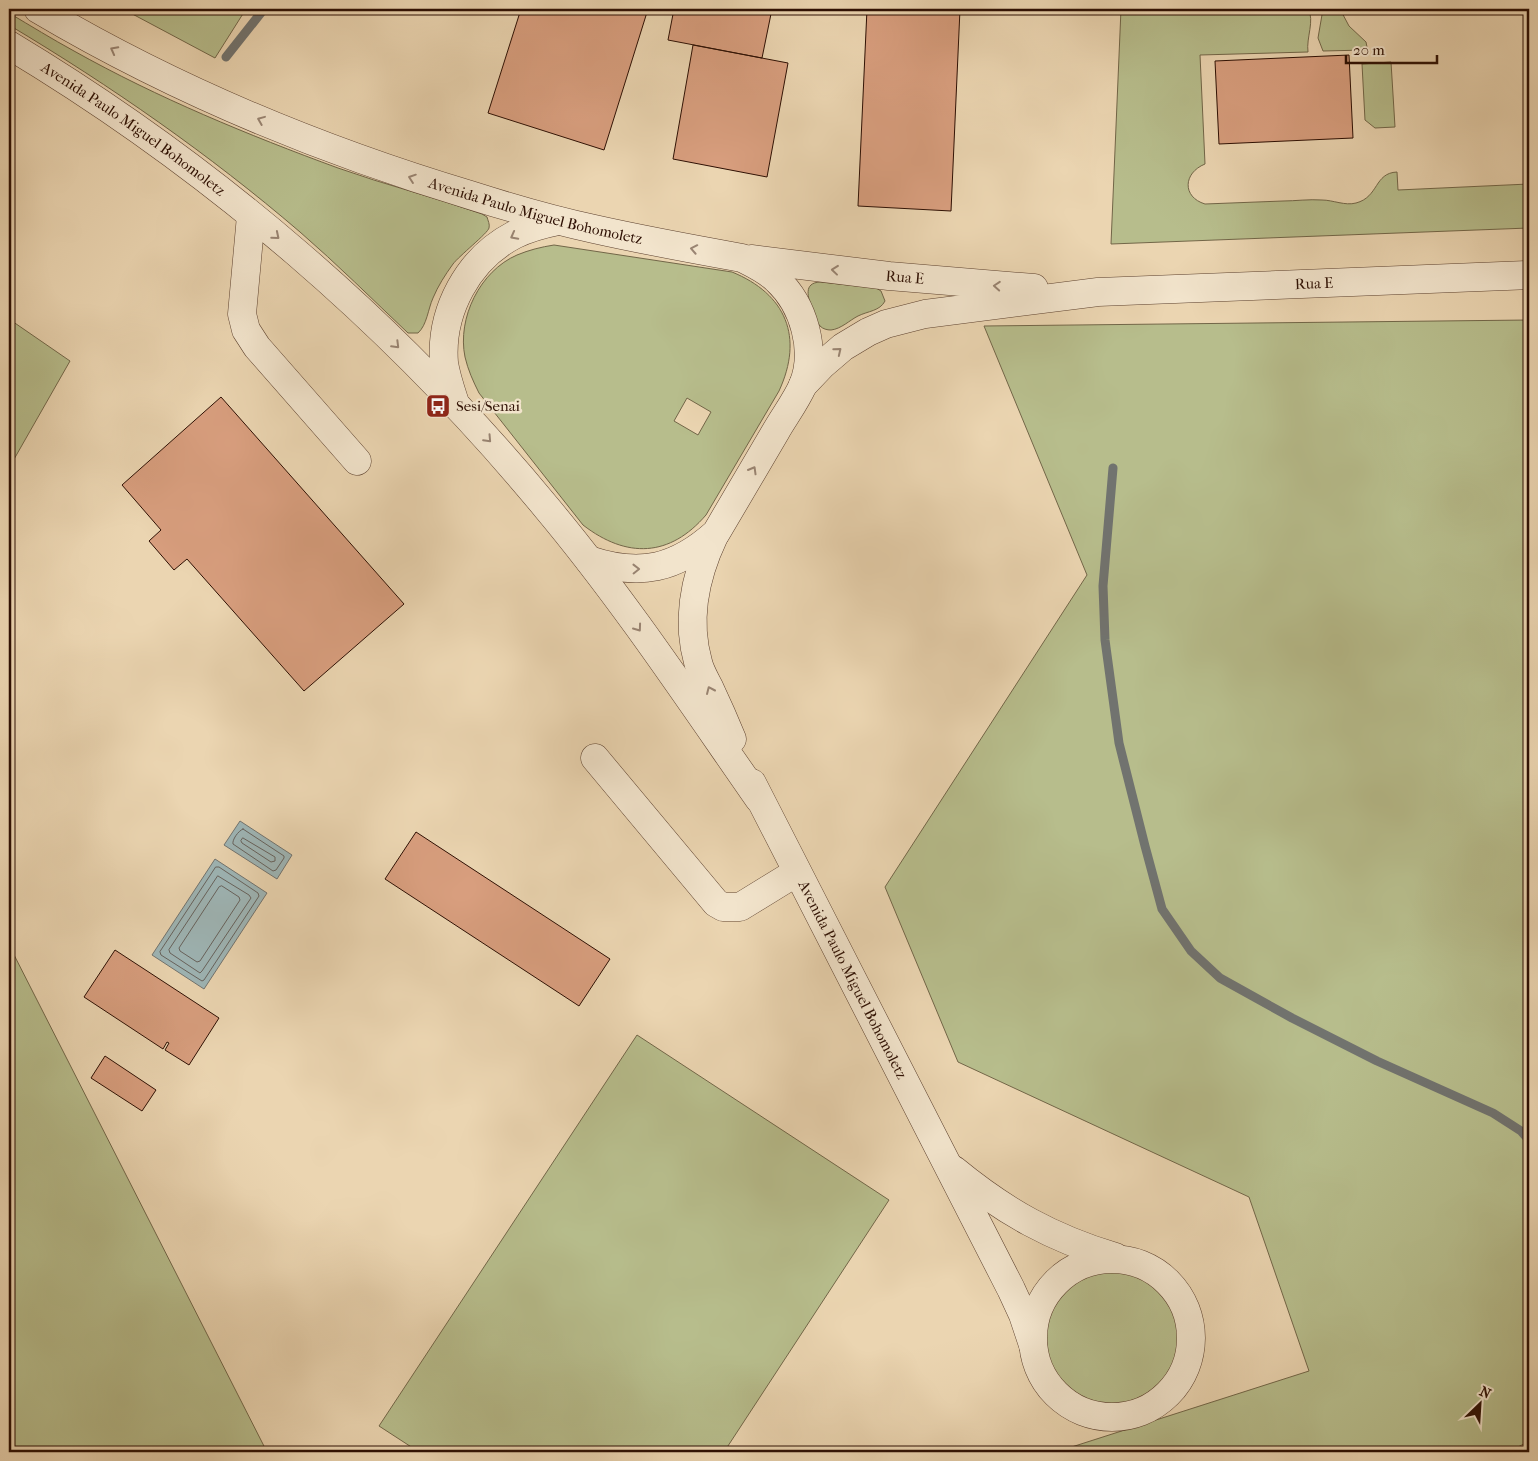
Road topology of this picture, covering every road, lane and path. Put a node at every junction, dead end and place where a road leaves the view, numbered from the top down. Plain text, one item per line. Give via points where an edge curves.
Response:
1 (38, 9) edge
2 (69, 16) edge
3 (9, 45) edge
4 (252, 216) junction
5 (560, 221) junction
6 (742, 258) junction
7 (1529, 275) edge
8 (1098, 292) junction
9 (803, 385) junction
10 (455, 404) junction
11 (357, 461) dead end
12 (716, 533) junction
13 (589, 560) junction
14 (595, 758) dead end
15 (759, 799) junction
16 (797, 872) junction
17 (946, 1163) junction
18 (1126, 1260) junction
19 (1033, 1345) junction

1 - 2 street, Avenida Paulo Miguel Bohomoletz
5 -> 2 street, Avenida Paulo Miguel Bohomoletz via 356,159 208,97 119,54
3 - 4 street, Avenida Paulo Miguel Bohomoletz via 154,141
4 -> 10 street, Avenida Paulo Miguel Bohomoletz via 380,329
4 - 11 street via 242,314 246,330 257,347
6 -> 5 street, Avenida Paulo Miguel Bohomoletz
5 -> 10 street via 514,235 476,265 462,284 449,316 444,343 444,364
8 -> 6 street, Rua E via 993,286
6 - 9 street, Avenida Paulo Miguel Bohomoletz via 778,280 791,296 806,332 808,350
7 - 8 street, Rua E
9 -> 8 street, Rua E via 843,347 886,324 925,314
12 -> 9 street, Avenida Paulo Miguel Bohomoletz
10 -> 13 street, Avenida Paulo Miguel Bohomoletz via 503,456
13 -> 12 street, Avenida Paulo Miguel Bohomoletz via 623,569 659,566 700,548
15 -> 12 street, Avenida Paulo Miguel Bohomoletz via 698,663 694,640 694,593 699,572
13 -> 15 street, Avenida Paulo Miguel Bohomoletz
14 - 16 street via 723,907 740,907
15 - 16 street, Avenida Paulo Miguel Bohomoletz
16 - 17 street, Avenida Paulo Miguel Bohomoletz
17 - 18 street, Avenida Paulo Miguel Bohomoletz via 1012,1213 1048,1232
17 - 19 street, Avenida Paulo Miguel Bohomoletz via 1011,1289
18 - 19 street via 1090,1262 1073,1268 1058,1279 1038,1309
18 - 19 street via 1160,1275 1173,1288 1189,1321 1191,1339 1182,1374 1158,1402 1124,1416 1088,1413 1056,1394 1037,1363

